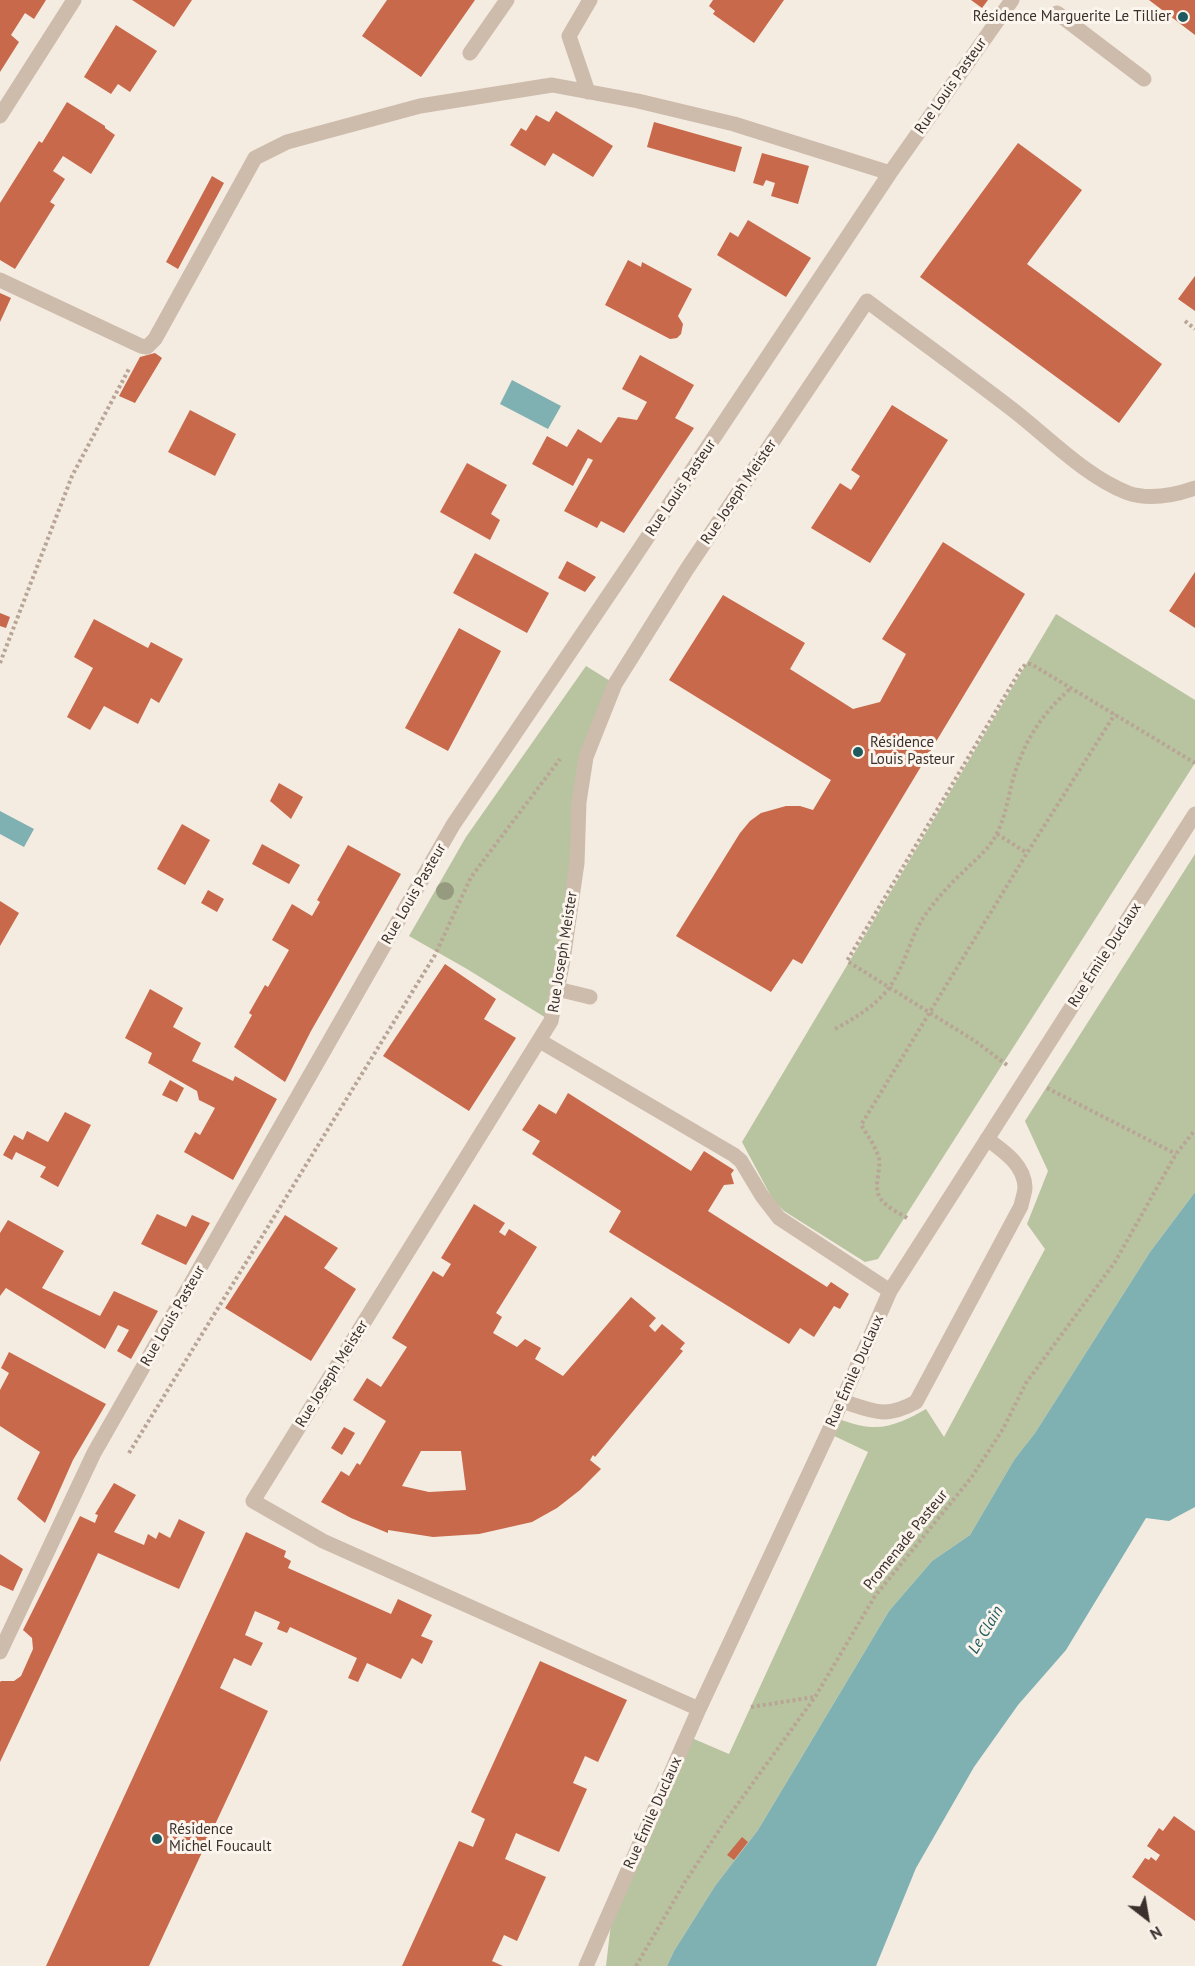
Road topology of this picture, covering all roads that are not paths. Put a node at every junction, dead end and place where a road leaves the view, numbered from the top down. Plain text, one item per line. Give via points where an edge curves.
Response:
1 (74, 0) edge
2 (507, 0) edge
3 (590, 0) edge
4 (1012, 0) edge
5 (1057, 13) dead end
6 (470, 53) dead end
7 (1144, 79) dead end
8 (588, 92) junction
9 (0, 116) edge
10 (890, 172) junction
11 (0, 280) edge
12 (1195, 488) edge
13 (1195, 814) edge
14 (557, 989) junction
15 (590, 997) dead end
16 (540, 1041) junction
17 (987, 1139) junction
18 (890, 1291) junction
19 (842, 1401) junction
20 (0, 1652) edge
21 (699, 1709) junction
22 (586, 1966) edge

1 - 9 street
2 - 6 street
3 - 8 street via 569,36
4 - 10 street, Rue Louis Pasteur
5 - 7 street
8 - 10 street via 734,124
8 - 11 street via 552,85 420,106 287,142 255,158 147,347
10 - 20 street, Rue Louis Pasteur via 453,825 94,1454
12 - 14 street, Rue Joseph Meister via 1156,496 1130,494 1102,481 867,301 687,569 615,684 586,757 579,802 577,863
13 - 17 street, Rue Émile Duclaux
14 - 15 street
14 - 16 street, Rue Joseph Meister via 551,1021
16 - 18 street via 734,1155 779,1218
16 - 21 street, Rue Joseph Meister via 253,1501 323,1541
17 - 18 street, Rue Émile Duclaux
17 - 19 street via 1011,1157 1021,1171 1025,1187 1021,1206 916,1402 888,1413
18 - 19 street, Rue Émile Duclaux
19 - 21 street, Rue Émile Duclaux
21 - 22 street, Rue Émile Duclaux

